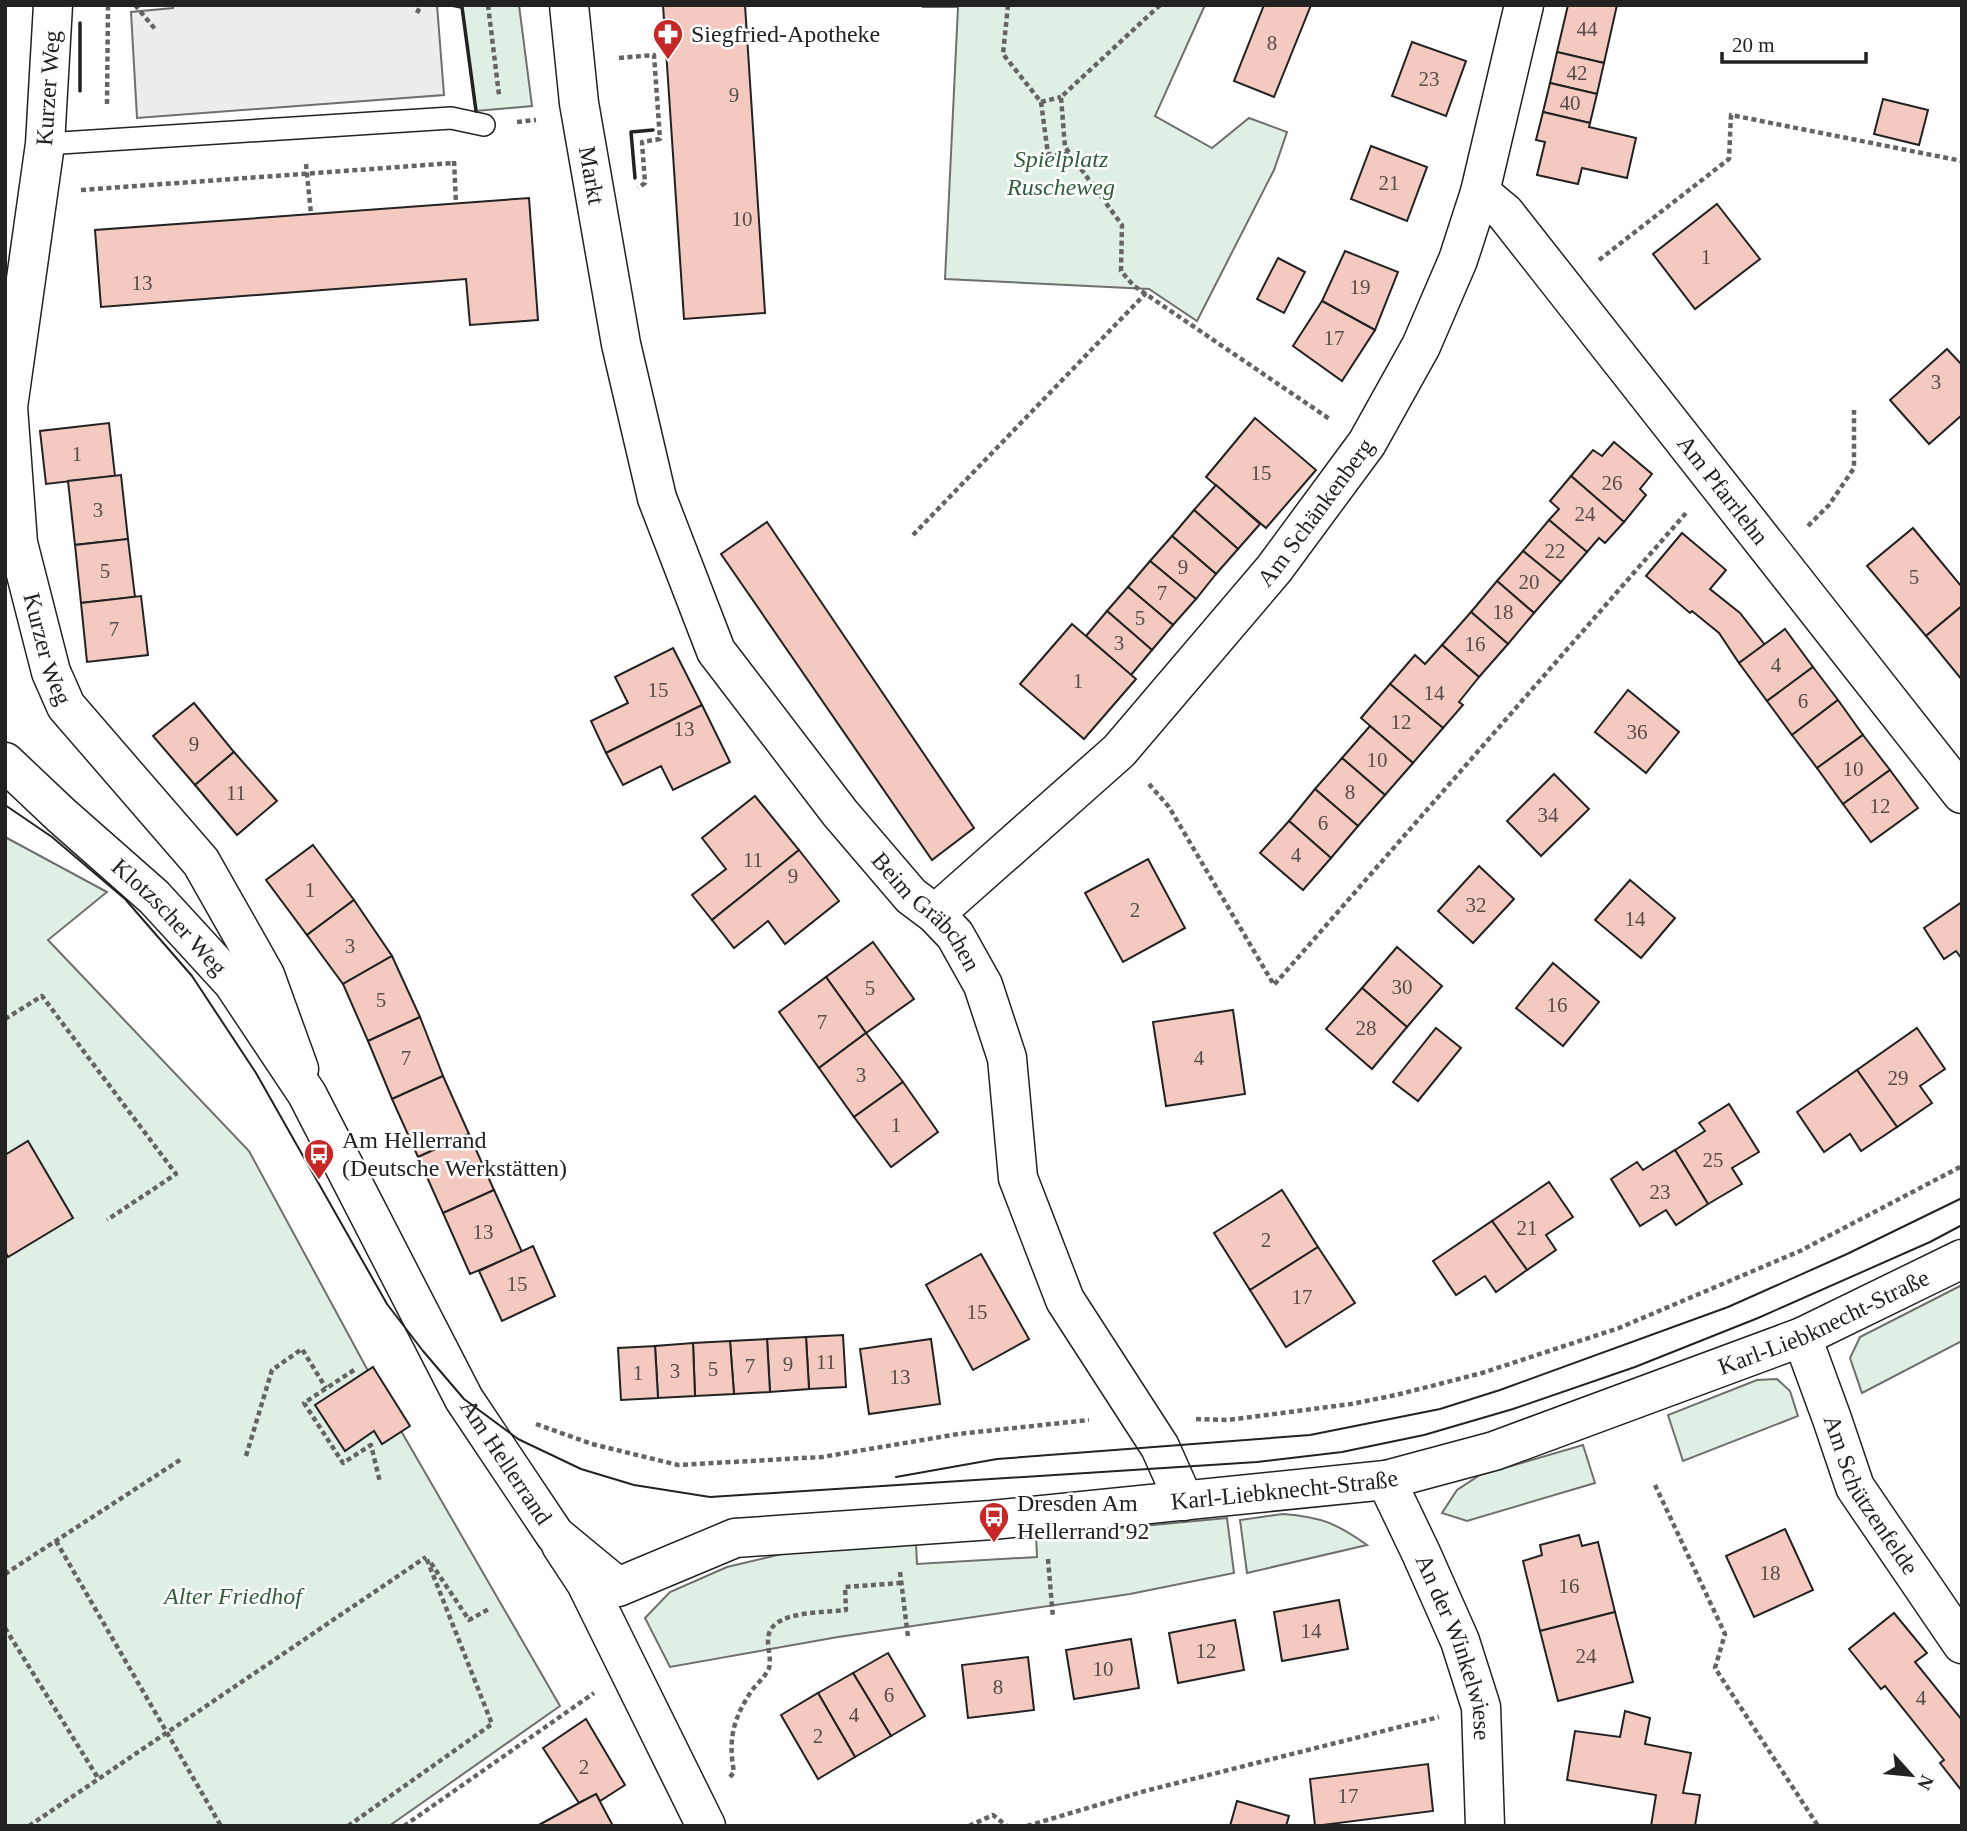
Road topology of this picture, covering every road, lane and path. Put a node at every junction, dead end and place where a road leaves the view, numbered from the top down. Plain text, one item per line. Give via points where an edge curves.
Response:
1 (53, 5) edge
2 (108, 5) edge
3 (135, 5) edge
4 (421, 5) edge
5 (488, 5) edge
6 (569, 5) edge
7 (1009, 5) edge
8 (1160, 5) edge
9 (1524, 5) edge
10 (417, 13) dead end
11 (155, 29) dead end
12 (625, 58) dead end
13 (499, 97) dead end
14 (1061, 97) junction
15 (1041, 102) junction
16 (451, 118) junction
17 (548, 120) dead end
18 (514, 122) dead end
19 (484, 125) dead end
20 (107, 140) junction
21 (45, 145) junction
22 (1070, 154) junction
23 (1962, 161) edge
24 (454, 163) junction
25 (307, 173) junction
26 (108, 188) junction
27 (636, 190) dead end
28 (1480, 192) junction
29 (38, 194) junction
30 (456, 203) dead end
31 (311, 214) dead end
32 (1594, 264) dead end
33 (1146, 293) junction
34 (621, 344) joint
35 (1854, 410) dead end
36 (1338, 424) dead end
37 (1680, 520) dead end
38 (913, 535) dead end
39 (1799, 535) dead end
40 (5, 762) edge
41 (1144, 777) dead end
42 (1962, 794) edge
43 (935, 914) junction
44 (5, 1018) edge
45 (307, 1094) junction
46 (1962, 1166) edge
47 (107, 1220) dead end
48 (1962, 1259) edge
49 (1801, 1336) junction
50 (354, 1370) dead end
51 (326, 1388) junction
52 (1142, 1419) junction
53 (528, 1421) dead end
54 (246, 1456) dead end
55 (183, 1458) dead end
56 (1385, 1480) junction
57 (380, 1482) dead end
58 (1655, 1485) dead end
59 (1184, 1501) junction
60 (555, 1535) junction
61 (56, 1541) junction
62 (1048, 1556) dead end
63 (426, 1557) junction
64 (899, 1564) dead end
65 (5, 1574) edge
66 (901, 1583) junction
67 (489, 1609) dead end
68 (1053, 1618) dead end
69 (5, 1628) edge
70 (908, 1637) dead end
71 (1962, 1644) edge
72 (629, 1668) junction
73 (1481, 1707) junction
74 (168, 1731) junction
75 (98, 1778) junction
76 (703, 1820) edge
77 (29, 1826) edge
78 (221, 1826) edge
79 (348, 1826) edge
80 (404, 1826) edge
81 (969, 1826) edge
82 (1007, 1826) edge
83 (1027, 1826) edge
84 (1485, 1826) edge
85 (1818, 1826) edge

1 - 21 street, Kurzer Weg
2 - 20 path
3 - 11 path
4 - 10 path
5 - 13 path
6 - 34 street, Markt via 579,103
7 - 15 path via 1003,54
8 - 14 path
9 - 28 street, Am Schänkenberg
12 - 27 path via 654,55 660,139 642,142 645,183
14 - 15 path
14 - 22 path via 1065,146
15 - 22 path via 1048,154
16 - 19 lane
16 - 20 lane
16 - 24 path
17 - 18 path
20 - 21 lane
20 - 26 path
21 - 29 street, Kurzer Weg
22 - 33 path via 1122,225 1121,271
23 - 32 path via 1731,115 1729,159
24 - 25 path
24 - 30 path
25 - 26 path
25 - 31 path
26 - 29 path
28 - 42 street, Am Pfarrlehn via 1505,213
28 - 43 street, Am Schänkenberg via 1458,260 1421,346 1367,443 1274,569 1119,751
29 - 45 street, Kurzer Weg via 8,407 18,543 51,672 66,706 201,862 265,975
33 - 36 path
33 - 38 path
34 - 43 street, Beim Gräbchen via 657,499 716,651 840,813 911,896
35 - 39 path via 1854,468 1829,505
37 - 41 path via 1274,985 1169,807
40 - 45 street, Klotzscher Weg via 153,897 233,983
43 - 52 street, Beim Gräbchen via 955,934 983,985 1007,1058 1018,1178 1065,1300
44 - 47 path via 42,996 176,1174
45 - 60 street, Am Hellerrand via 460,1391
46 - 52 path via 1800,1251 1619,1328 1482,1373 1351,1404 1228,1420
48 - 49 street, Karl-Liebknecht-Straße
49 - 56 street, Karl-Liebknecht-Straße via 1494,1451
49 - 71 street, Am Schützenfelde via 1855,1488
50 - 51 path
51 - 54 path via 302,1349 272,1370
51 - 57 path via 304,1402 343,1464 371,1445
52 - 53 path via 1108,1418 958,1434 822,1457 678,1465 592,1444
52 - 59 street, Beim Gräbchen
55 - 61 path
56 - 59 street, Karl-Liebknecht-Straße
56 - 73 street, An der Winkelwiese via 1460,1641
58 - 85 path via 1725,1634 1715,1668
59 - 60 street, Karl-Liebknecht-Straße via 735,1538 618,1587
60 - 72 street, Am Hellerrand via 586,1583
61 - 65 path
61 - 74 path
62 - 68 path
63 - 67 path via 469,1620
63 - 74 path
63 - 79 path via 492,1724
64 - 66 path
66 - 70 path
66 - 76 path via 845,1587 846,1610 785,1618 774,1624 767,1638 769,1668 732,1730 734,1772
69 - 75 path
72 - 76 street, Am Hellerrand
72 - 80 path
73 - 83 path via 1145,1791
73 - 84 street, An der Winkelwiese
74 - 75 path
74 - 78 path
75 - 77 path
81 - 82 path via 993,1815

